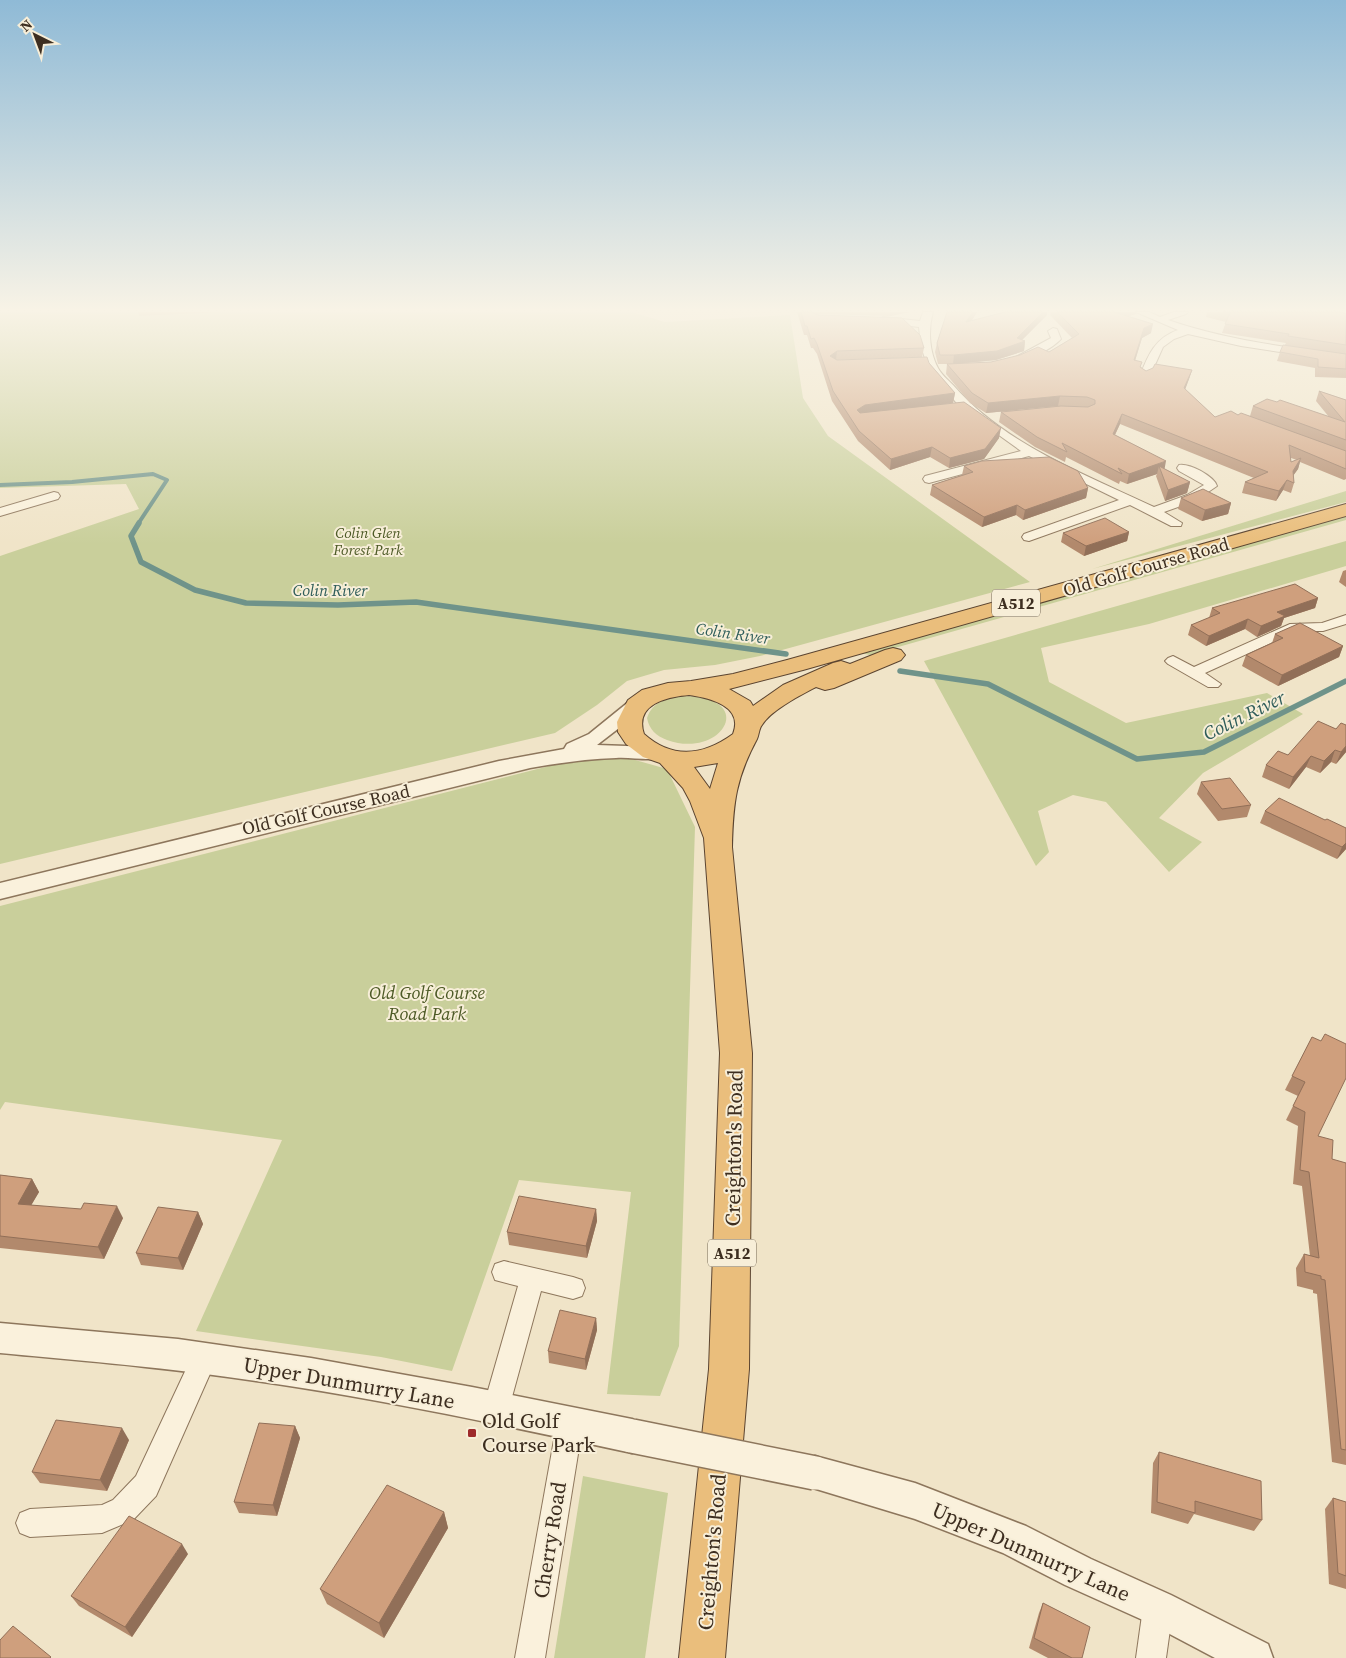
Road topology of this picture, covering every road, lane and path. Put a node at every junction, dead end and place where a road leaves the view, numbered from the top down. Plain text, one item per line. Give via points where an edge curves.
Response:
1 (951, 389) edge
2 (965, 406) junction
3 (946, 408) edge
4 (1003, 418) edge
5 (984, 419) junction
6 (1030, 452) junction
7 (1183, 468) dead end
8 (929, 479) dead end
9 (54, 496) dead end
10 (1124, 498) junction
11 (1346, 510) edge
12 (0, 512) edge
13 (1153, 512) junction
14 (1176, 523) dead end
15 (1346, 529) edge
16 (1030, 537) dead end
17 (1346, 619) edge
18 (1173, 661) dead end
19 (1193, 673) junction
20 (1213, 684) dead end
21 (684, 688) junction
22 (638, 704) junction
23 (745, 733) junction
24 (662, 755) junction
25 (535, 761) junction
26 (718, 847) junction
27 (0, 891) edge
28 (504, 1272) dead end
29 (532, 1279) junction
30 (573, 1288) dead end
31 (0, 1338) edge
32 (204, 1358) junction
33 (496, 1408) junction
34 (570, 1423) junction
35 (30, 1523) dead end
36 (1158, 1608) junction
37 (530, 1658) edge
38 (702, 1658) edge
39 (1151, 1658) edge
40 (1254, 1658) edge

1 - 2 street
2 - 3 street
2 - 5 street
4 - 5 street
5 - 6 street
6 - 8 street
6 - 10 street
7 - 13 street via 1210,482 1211,486
9 - 12 street
10 - 13 street
10 - 16 street
11 - 21 highway, Old Golf Course Road / A512 via 795,665 734,681
13 - 14 street
15 - 23 highway, Old Golf Course Road / A512 via 893,655 825,682 785,703
17 - 19 street via 1323,627 1294,627
18 - 19 street
19 - 20 street
21 - 22 highway, A512 via 666,690
21 - 23 highway, A512 via 718,692 732,699 743,708
22 - 24 highway, A512 via 630,714 629,726 633,737 643,747
22 - 25 street via 596,738
23 - 24 highway, A512 via 732,749 718,755 702,759
23 - 26 highway, Creighton's Road / A512 via 724,788
24 - 25 street, Old Golf Course Road via 629,750 604,751
24 - 26 highway, Creighton's Road / A512 via 684,770 700,791 711,817
25 - 27 street, Old Golf Course Road via 256,826
26 - 38 highway, Creighton's Road / A512 via 736,1053 730,1369
28 - 29 street
29 - 30 street
29 - 33 street
31 - 32 street, Upper Dunmurry Lane
32 - 33 street, Upper Dunmurry Lane
32 - 35 street via 146,1486 123,1510 102,1520
33 - 34 street, Upper Dunmurry Lane
34 - 36 street, Upper Dunmurry Lane, bridge via 815,1473 915,1501 1014,1539
34 - 37 street, Cherry Road
36 - 39 street
36 - 40 street, Upper Dunmurry Lane

